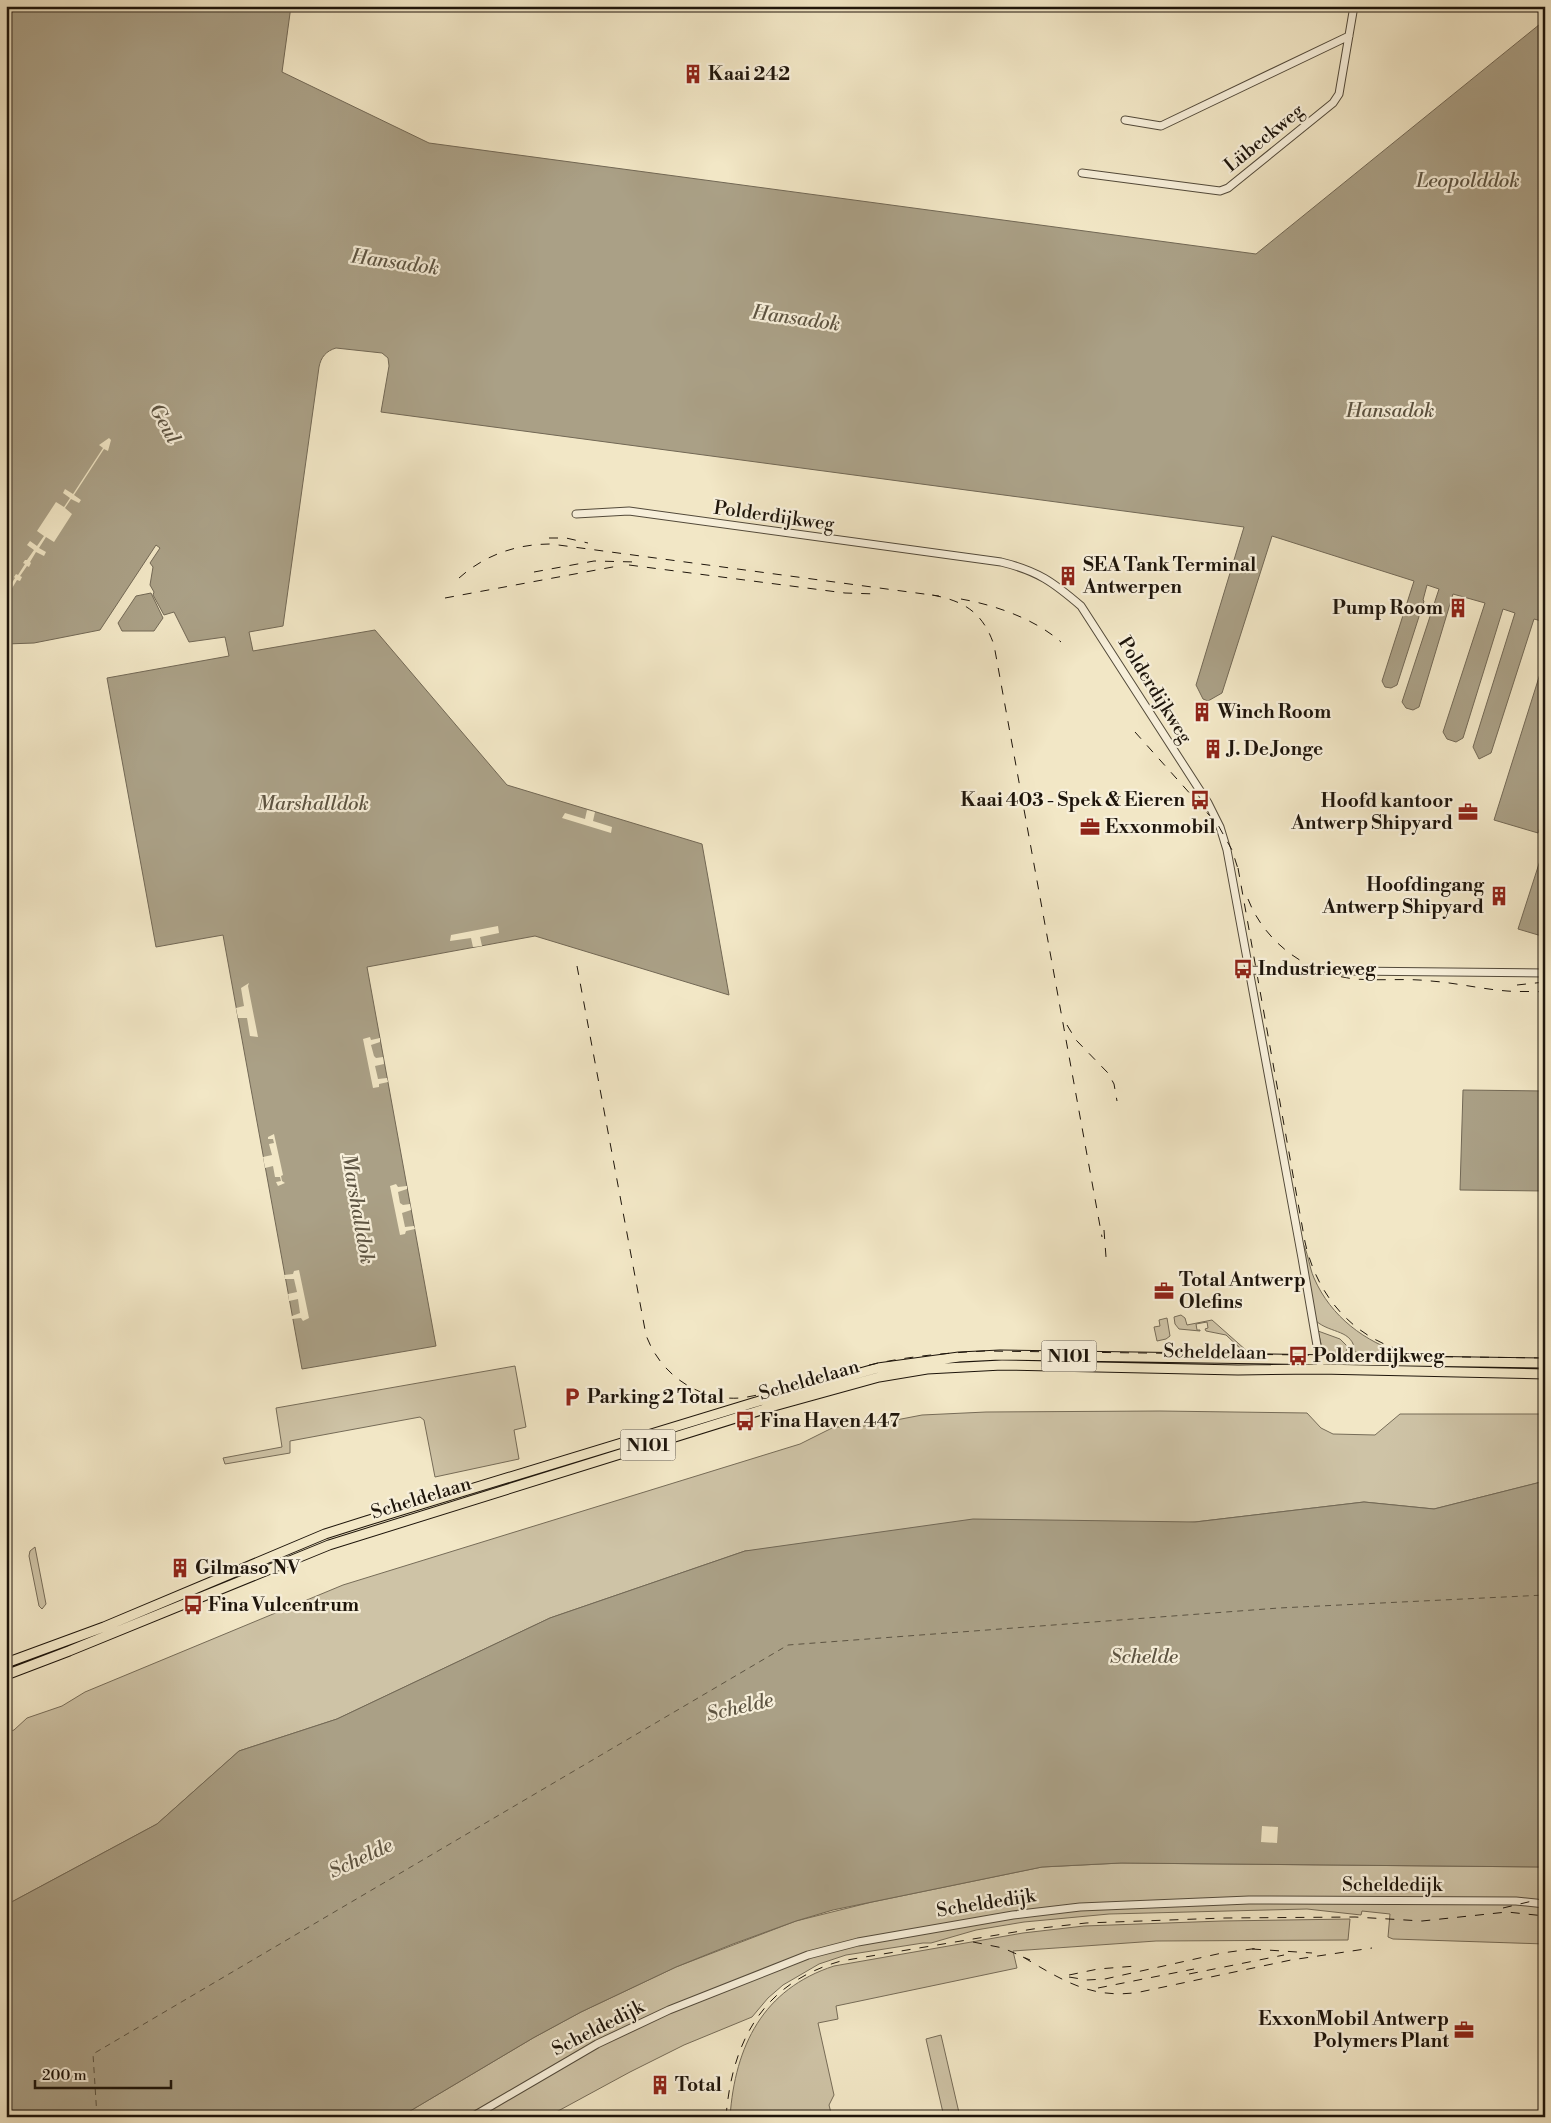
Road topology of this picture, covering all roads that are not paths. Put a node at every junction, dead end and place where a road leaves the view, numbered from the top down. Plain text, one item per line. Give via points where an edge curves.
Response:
1 (1354, 6) edge
2 (1349, 36) junction
3 (1126, 120) dead end
4 (1082, 173) dead end
5 (576, 514) dead end
6 (1248, 970) junction
7 (1545, 973) edge
8 (1142, 1358) junction
9 (1239, 1359) junction
10 (1545, 1363) edge
11 (1320, 1364) junction
12 (1148, 1367) junction
13 (1238, 1370) junction
14 (1545, 1374) edge
15 (773, 1402) junction
16 (718, 1419) junction
17 (628, 1441) junction
18 (631, 1450) junction
19 (235, 1571) junction
20 (239, 1580) junction
21 (106, 1631) junction
22 (6, 1663) edge
23 (6, 1675) edge
24 (1545, 1904) edge
25 (472, 2117) edge

1 - 2 street
2 - 3 street via 1162,126
2 - 4 street, Lübeckweg via 1339,94 1326,109 1228,188 1220,191
5 - 6 street, Polderdijkweg via 629,511 1001,562 1030,570 1056,584 1081,606 1160,723 1220,827
6 - 7 street
6 - 11 street, Polderdijkweg
8 - 9 main road, Scheldelaan / N101
8 - 12 main road
8 - 15 main road, Scheldelaan / N101 via 959,1357 878,1368
9 - 11 main road, Scheldelaan / N101
9 - 13 main road
10 - 11 main road, Scheldelaan / N101
11 - 13 main road, Scheldelaan / N101
11 - 14 main road, Scheldelaan / N101
12 - 13 main road, Scheldelaan / N101
12 - 15 main road, Scheldelaan / N101 via 1002,1365 927,1369
15 - 16 main road, Scheldelaan / N101
16 - 17 main road, Scheldelaan / N101
16 - 18 main road, Scheldelaan / N101
17 - 18 main road
17 - 19 main road, Scheldelaan / N101 via 325,1534
18 - 20 main road, Scheldelaan / N101 via 329,1545
19 - 20 main road
19 - 21 main road, Scheldelaan / N101
20 - 21 main road, Scheldelaan / N101
21 - 22 main road, Scheldelaan / N101
21 - 23 main road, Scheldelaan / N101
24 - 25 street, Scheldedijk via 1509,1901 1249,1900 1129,1904 1056,1909 911,1931 808,1955 669,2010 597,2044

